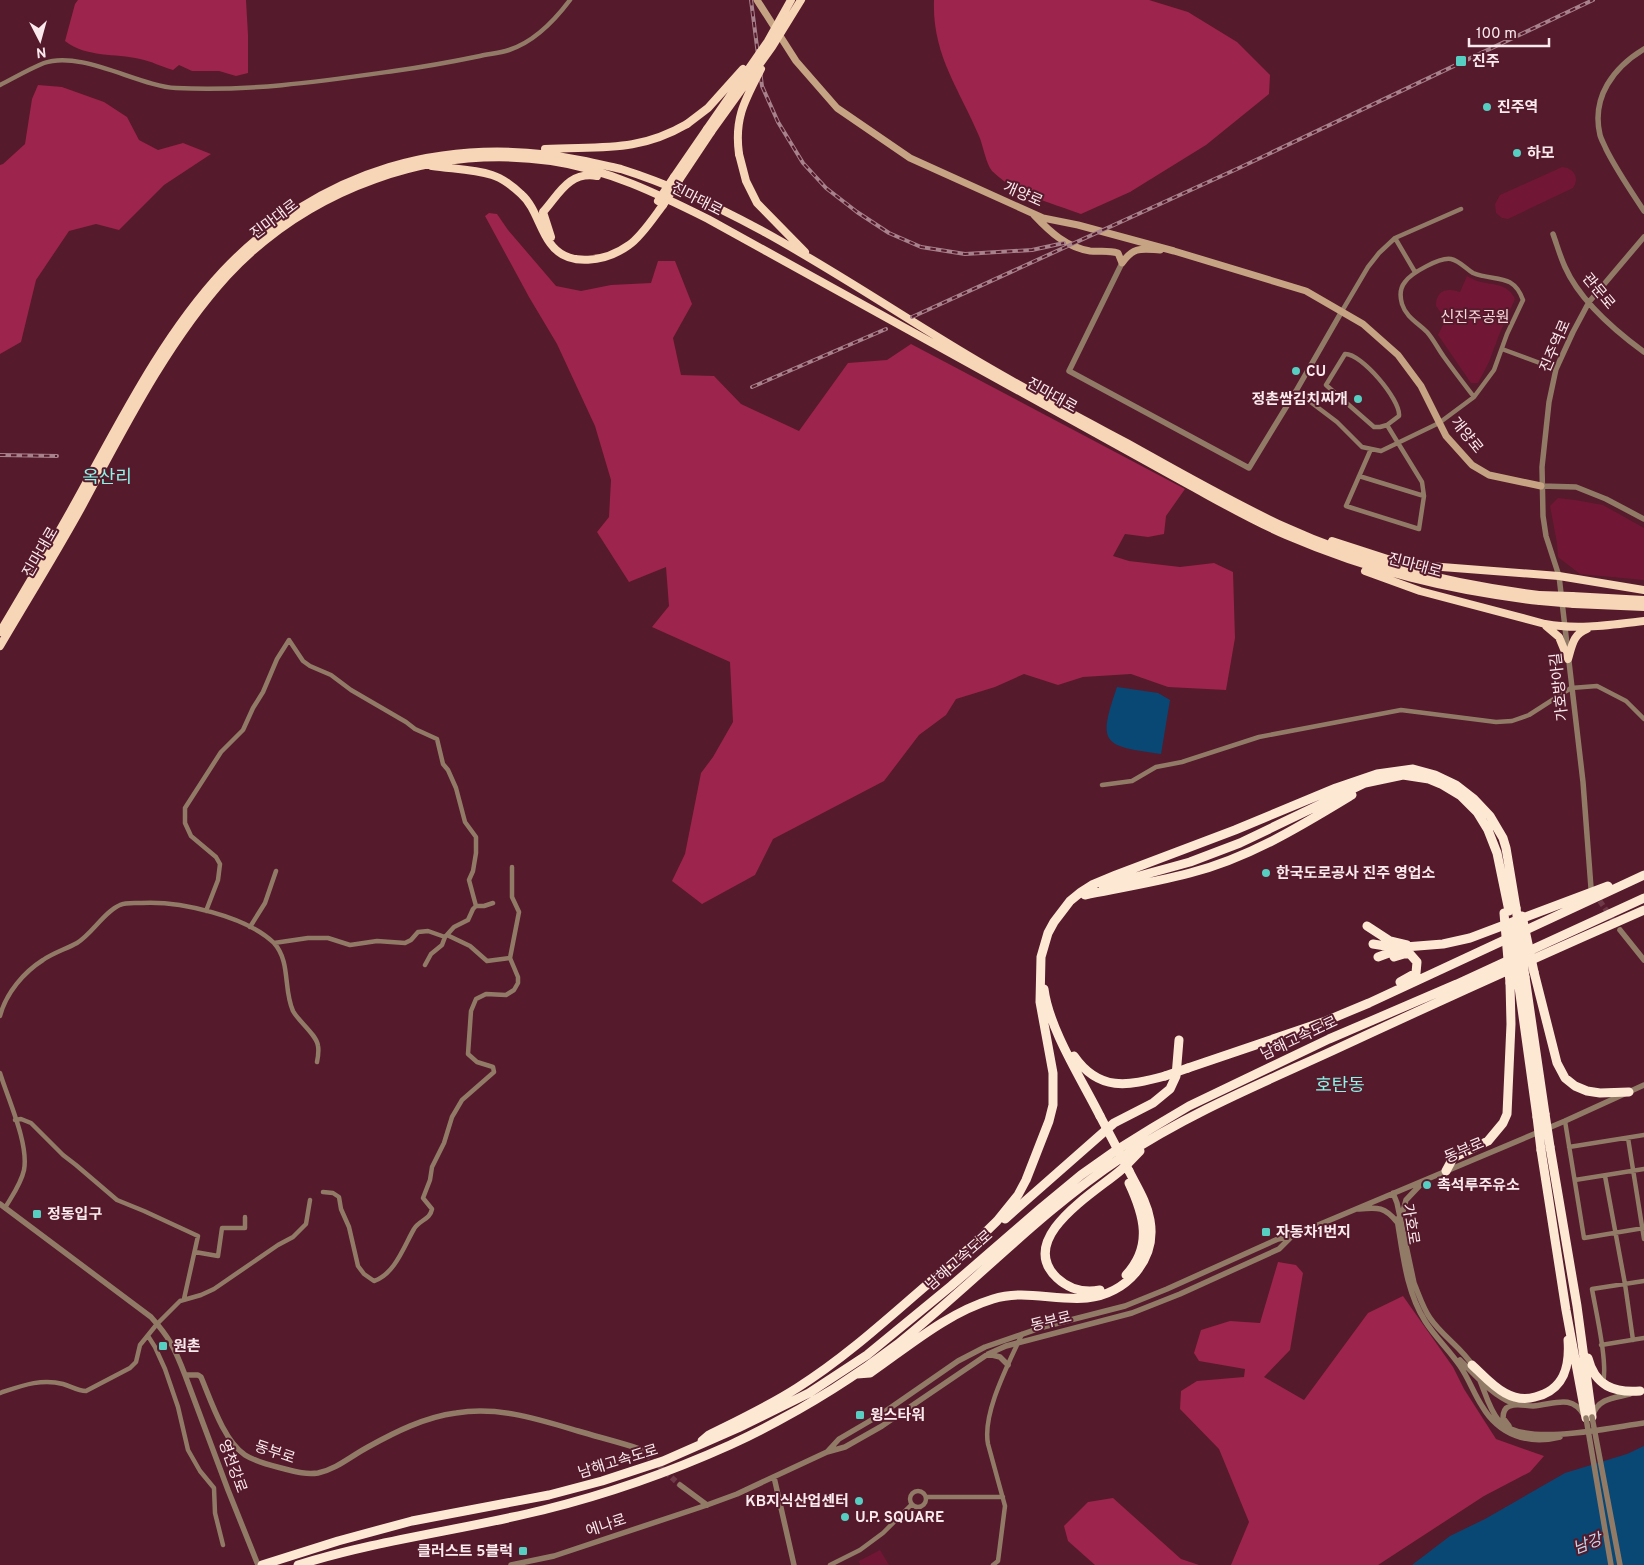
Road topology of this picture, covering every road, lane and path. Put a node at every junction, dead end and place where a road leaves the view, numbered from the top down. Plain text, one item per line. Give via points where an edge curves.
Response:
1 (570, 0) edge
2 (757, 0) edge
3 (791, 0) edge
4 (801, 0) edge
5 (770, 44) junction
6 (1644, 49) edge
7 (0, 85) edge
8 (518, 151) junction
9 (425, 164) junction
10 (626, 182) junction
11 (661, 203) junction
12 (1461, 209) dead end
13 (1644, 211) edge
14 (1032, 213) junction
15 (1553, 234) dead end
16 (1644, 237) edge
17 (1395, 238) junction
18 (1134, 250) junction
19 (1174, 250) junction
20 (1111, 251) junction
21 (1122, 263) junction
22 (829, 270) junction
23 (1415, 272) junction
24 (1589, 302) junction
25 (1342, 311) junction
26 (1502, 349) junction
27 (1644, 352) edge
28 (1556, 369) junction
29 (1296, 391) junction
30 (1474, 397) junction
31 (1387, 424) junction
32 (1439, 424) junction
33 (1400, 442) junction
34 (1371, 449) junction
35 (1359, 476) junction
36 (1541, 486) junction
37 (1424, 496) junction
38 (1644, 519) edge
39 (1318, 541) junction
40 (1342, 557) junction
41 (1559, 576) junction
42 (1644, 590) edge
43 (1540, 598) junction
44 (1573, 600) junction
45 (1644, 600) edge
46 (1644, 607) edge
47 (1644, 622) edge
48 (1545, 624) junction
49 (1591, 627) junction
50 (1564, 628) junction
51 (0, 632) edge
52 (0, 646) edge
53 (1568, 659) junction
54 (1571, 688) junction
55 (1644, 719) edge
56 (1102, 785) dead end
57 (512, 867) dead end
58 (276, 871) dead end
59 (1644, 874) edge
60 (1507, 881) junction
61 (1591, 888) tunnel mouth
62 (1644, 898) edge
63 (493, 902) dead end
64 (476, 906) junction
65 (1512, 910) junction
66 (1644, 910) edge
67 (206, 911) junction
68 (250, 927) junction
69 (1371, 930) dead end
70 (1620, 930) tunnel mouth
71 (446, 936) junction
72 (274, 943) junction
73 (1373, 944) dead end
74 (1415, 946) junction
75 (1401, 949) junction
76 (510, 958) junction
77 (1644, 960) edge
78 (425, 965) dead end
79 (1522, 978) junction
80 (1040, 988) junction
81 (1343, 1014) junction
82 (0, 1016) edge
83 (1051, 1016) junction
84 (1179, 1040) dead end
85 (317, 1062) dead end
86 (0, 1073) edge
87 (1644, 1085) edge
88 (1629, 1092) junction
89 (1098, 1118) junction
90 (15, 1120) junction
91 (1566, 1122) junction
92 (1644, 1136) edge
93 (1628, 1138) junction
94 (1152, 1139) junction
95 (1569, 1147) junction
96 (1546, 1149) junction
97 (1644, 1170) edge
98 (1446, 1171) junction
99 (1633, 1171) junction
100 (1127, 1172) junction
101 (1606, 1176) junction
102 (1425, 1180) junction
103 (1574, 1180) junction
104 (323, 1192) dead end
105 (1393, 1193) junction
106 (310, 1200) dead end
107 (2, 1206) edge
108 (1352, 1210) junction
109 (245, 1218) dead end
110 (1399, 1221) junction
111 (1643, 1228) edge
112 (1616, 1233) junction
113 (1292, 1236) junction
114 (1644, 1239) edge
115 (196, 1252) junction
116 (957, 1260) junction
117 (1644, 1281) edge
118 (1625, 1284) junction
119 (184, 1299) junction
120 (1577, 1306) junction
121 (1566, 1310) junction
122 (157, 1324) junction
123 (1022, 1334) junction
124 (148, 1336) junction
125 (1644, 1338) edge
126 (1633, 1340) junction
127 (1018, 1342) junction
128 (1444, 1345) junction
129 (1601, 1345) junction
130 (988, 1354) junction
131 (1008, 1365) junction
132 (1472, 1365) junction
133 (857, 1374) junction
134 (185, 1375) junction
135 (1478, 1378) junction
136 (1604, 1383) junction
137 (1642, 1391) edge
138 (0, 1393) edge
139 (1516, 1405) junction
140 (1589, 1418) junction
141 (1644, 1423) edge
142 (1519, 1432) junction
143 (1574, 1433) junction
144 (640, 1449) tunnel mouth
145 (692, 1450) junction
146 (827, 1452) junction
147 (774, 1477) junction
148 (680, 1485) tunnel mouth
149 (926, 1497) junction
150 (1003, 1498) junction
151 (912, 1504) junction
152 (707, 1505) junction
153 (223, 1545) dead end
154 (264, 1564) edge
155 (298, 1565) edge
156 (511, 1565) edge
157 (794, 1565) edge
158 (830, 1565) edge
159 (993, 1565) edge
160 (1611, 1565) edge
161 (1620, 1565) edge

1 - 7 street via 560,14 539,32 510,49 394,71 248,88 199,89 173,88 98,66 68,61 45,63
2 - 14 main road, 개양로 via 796,61 837,108 910,158
3 - 5 highway, bridge
4 - 5 highway, bridge
5 - 8 highway, bridge via 708,108 670,134 630,146
5 - 11 highway, bridge
5 - 22 highway, bridge via 742,106 737,138 739,154 757,203 800,248
6 - 13 street via 1623,63 1610,79 1599,116 1602,140
8 - 22 highway, 진마대로 via 552,154 619,168 702,200
8 - 51 highway, 진마대로 via 454,153 376,171 309,202 247,248 204,293 149,372
9 - 10 highway, 진마대로 via 471,158 552,161
9 - 11 highway via 494,175 522,194 557,251 586,261 610,256 630,245
9 - 52 highway, 진마대로 via 378,177 312,208 282,228 228,276 155,376
10 - 11 highway via 587,175 575,178 559,191 543,212 551,238 573,255 587,256 609,251 627,241
10 - 40 highway, 진마대로 via 708,219 1254,520
12 - 17 street
14 - 19 main road, 개양로
14 - 20 main road via 1053,235 1068,244 1090,251
15 - 24 street, 관문로 via 1565,267
16 - 24 street, 진주역로
17 - 23 street
17 - 25 street via 1368,268
18 - 19 main road
18 - 20 main road
18 - 21 main road
19 - 25 main road, 개양로 via 1306,291
20 - 21 main road via 1118,252
21 - 29 street via 1069,371 1249,468
22 - 39 highway, 진마대로 via 986,366 1257,514
23 - 26 street via 1442,259 1451,259 1472,273 1512,283 1523,300
23 - 30 street via 1404,282 1401,290 1404,308 1431,337
24 - 27 street, 관문로
24 - 28 street, 진주역로
25 - 29 street
25 - 32 main road, 개양로 via 1363,324 1398,355 1421,386
26 - 28 street
26 - 30 street via 1494,370
28 - 36 street, 진주역로 via 1543,449
29 - 34 street via 1337,422 1362,447
30 - 32 street
31 - 31 street via 1374,427 1326,385 1345,354 1366,365 1400,411 1399,416
31 - 33 street
32 - 33 street
32 - 36 main road, 개양로 via 1451,443 1472,465 1489,475
33 - 34 street via 1382,451
33 - 37 street via 1422,482
34 - 35 street
35 - 37 street
35 - 37 street via 1346,506 1419,529
36 - 38 street, 개양로 via 1576,487
36 - 41 street, 가호방아길 via 1544,527
39 - 41 highway via 1329,540 1403,564
39 - 43 highway, 진마대로 via 1425,576
40 - 43 highway, 진마대로 via 1424,583 1466,592
40 - 48 highway via 1354,567 1420,591
41 - 42 highway
41 - 50 street, 가호방아길
43 - 44 highway, bridge
44 - 45 highway
44 - 46 highway
47 - 49 highway
48 - 50 highway
48 - 53 highway via 1559,637
49 - 50 highway
49 - 53 highway via 1577,633
50 - 53 street, 가호방아길
53 - 54 street, 가호방아길
54 - 55 street via 1597,686 1626,701
54 - 56 street via 1528,715 1512,721 1496,722 1401,710 1259,737 1156,767 1132,781
54 - 61 street, 가호방아길 via 1583,782
57 - 76 street via 512,897 519,912
58 - 68 street via 265,903
59 - 74 highway via 1470,938
59 - 81 highway
60 - 65 highway
60 - 80 highway via 1503,838 1490,816 1469,795 1456,785 1424,771 1413,769 1377,774 1092,885 1062,911 1048,933 1041,957
60 - 83 highway via 1488,830 1469,804 1452,790 1429,779 1403,775 1365,783 1240,843 1190,862 1109,884 1085,895 1064,915 1049,942 1044,972
62 - 145 highway, 남해고속도로 via 1329,1039 1189,1106 1081,1175 867,1354 809,1393
63 - 64 street
64 - 67 street via 469,880 476,853 476,837 466,822 437,740 415,730 331,675 310,666 290,640 283,648 243,730 221,752 185,808 185,824 191,836 220,864 218,880
64 - 71 street via 468,920
65 - 79 highway, bridge
65 - 79 highway, bridge
66 - 94 highway, 남해고속도로 via 1249,1089
67 - 68 street
67 - 82 street via 155,902 120,905 83,940 43,959 28,972 6,999
68 - 72 street
69 - 74 highway via 1390,941
70 - 77 street
71 - 72 street via 428,931 418,932 405,943 377,941 350,945 328,938 308,938
71 - 76 street via 470,946 487,961
71 - 78 street
72 - 85 street via 284,960 294,1011 317,1043
73 - 75 highway
74 - 75 highway
75 - 81 highway via 1379,960 1408,954 1415,958 1416,973 1366,998
76 - 104 street via 518,977 516,987 506,995 479,996 471,1011 468,1054 477,1062 494,1067 494,1072 462,1100 452,1117 424,1193 423,1198 432,1212 415,1227 398,1260 377,1280 372,1280 360,1270 339,1198 333,1193
79 - 88 highway via 1565,1078 1588,1092
79 - 96 highway, bridge
79 - 98 highway via 1511,1024 1507,1114 1488,1141 1452,1158
80 - 89 highway via 1047,1021
80 - 116 highway via 1053,1073 1049,1121 1018,1195
81 - 83 highway, bridge via 1165,1076 1133,1084 1099,1079 1086,1070
83 - 89 highway
84 - 116 highway via 1176,1076 1170,1089 1153,1103 1114,1123
86 - 90 street
87 - 88 street, 동부로
88 - 91 street, 동부로
89 - 100 highway, bridge
90 - 107 street via 24,1150 24,1169 20,1182
90 - 115 street via 30,1123 63,1156 117,1200 198,1236
91 - 95 street
91 - 98 street, 동부로
92 - 93 street
93 - 95 street
93 - 99 street
94 - 100 highway via 1053,1229 1047,1245 1048,1266 1069,1286 1086,1292 1098,1291 1120,1281 1137,1261 1143,1241 1143,1225
94 - 133 highway, 남해고속도로 via 1078,1190 927,1319
95 - 103 street
96 - 120 highway
96 - 121 highway
97 - 99 street
98 - 102 street, 동부로
99 - 101 street
99 - 111 street
100 - 133 highway via 1148,1212 1151,1237 1144,1262 1122,1286 1087,1298 1006,1295 992,1299 953,1316 870,1373
101 - 103 street
101 - 112 street
102 - 105 street, 동부로
102 - 110 street via 1406,1200
103 - 112 street via 1584,1238
105 - 108 street, 동부로
105 - 110 street, 가호로
106 - 119 street via 306,1224 294,1238 278,1245 214,1289
107 - 122 street
108 - 110 street via 1376,1208
108 - 113 street, 동부로
109 - 115 street via 245,1228 222,1228 218,1256
110 - 128 street, 가호로 via 1412,1294 1424,1320
110 - 132 street, 가호로 via 1419,1296 1430,1317
111 - 112 street
111 - 114 street
112 - 118 street
113 - 123 street, 동부로 via 1278,1239 1125,1306
113 - 127 street, 동부로 via 1279,1249 1132,1313
115 - 119 street
116 - 145 highway via 865,1337 798,1387 709,1435
117 - 118 street
118 - 126 street
118 - 129 street via 1592,1290
119 - 122 street
120 - 136 highway via 1590,1367
120 - 140 highway
121 - 132 highway via 1568,1360 1560,1382 1544,1395 1517,1398 1497,1388
121 - 140 highway
122 - 124 street
122 - 134 street via 176,1349
123 - 127 street
123 - 146 street, 동부로 via 958,1360 880,1415 839,1439
124 - 138 street via 130,1368 86,1391 63,1384 29,1382
124 - 153 street via 166,1369 188,1450 214,1488 214,1513
125 - 126 street
126 - 129 street
127 - 130 street, 동부로
127 - 131 street
128 - 135 street
128 - 143 street, 가호로 via 1461,1367 1488,1416 1506,1433 1533,1440
129 - 136 street
130 - 131 street via 1000,1357
130 - 146 street, 동부로 via 882,1426 845,1447
131 - 150 street via 990,1409 986,1434
132 - 135 street, 가호로
133 - 155 highway, 남해고속도로 via 808,1405 733,1443 619,1489 543,1510
134 - 144 street, 동부로 via 201,1377 227,1434 245,1455 262,1464 299,1473 331,1469 367,1447 417,1424 437,1416 470,1411 492,1410 529,1416
134 - 154 street, 영천강로 via 228,1490
135 - 139 street via 1499,1397
135 - 142 street, 가호로 via 1496,1416 1508,1428
136 - 137 highway via 1624,1392
137 - 140 street via 1599,1403
139 - 140 street via 1562,1401 1576,1406
139 - 142 street via 1505,1409 1503,1418
140 - 160 street, bridge
140 - 161 street, bridge
141 - 143 street, 가호로
142 - 143 street, 가호로 via 1535,1435
145 - 154 highway, 남해고속도로 via 602,1481 548,1495 412,1521
146 - 147 street, 동부로
147 - 152 street, 동부로
147 - 157 street
148 - 152 street
149 - 150 street
149 - 151 street via 922,1506
149 - 151 street via 916,1491 910,1497
150 - 159 street via 1005,1506 998,1561
151 - 158 street via 883,1534
152 - 156 street, 에나로 via 554,1556

